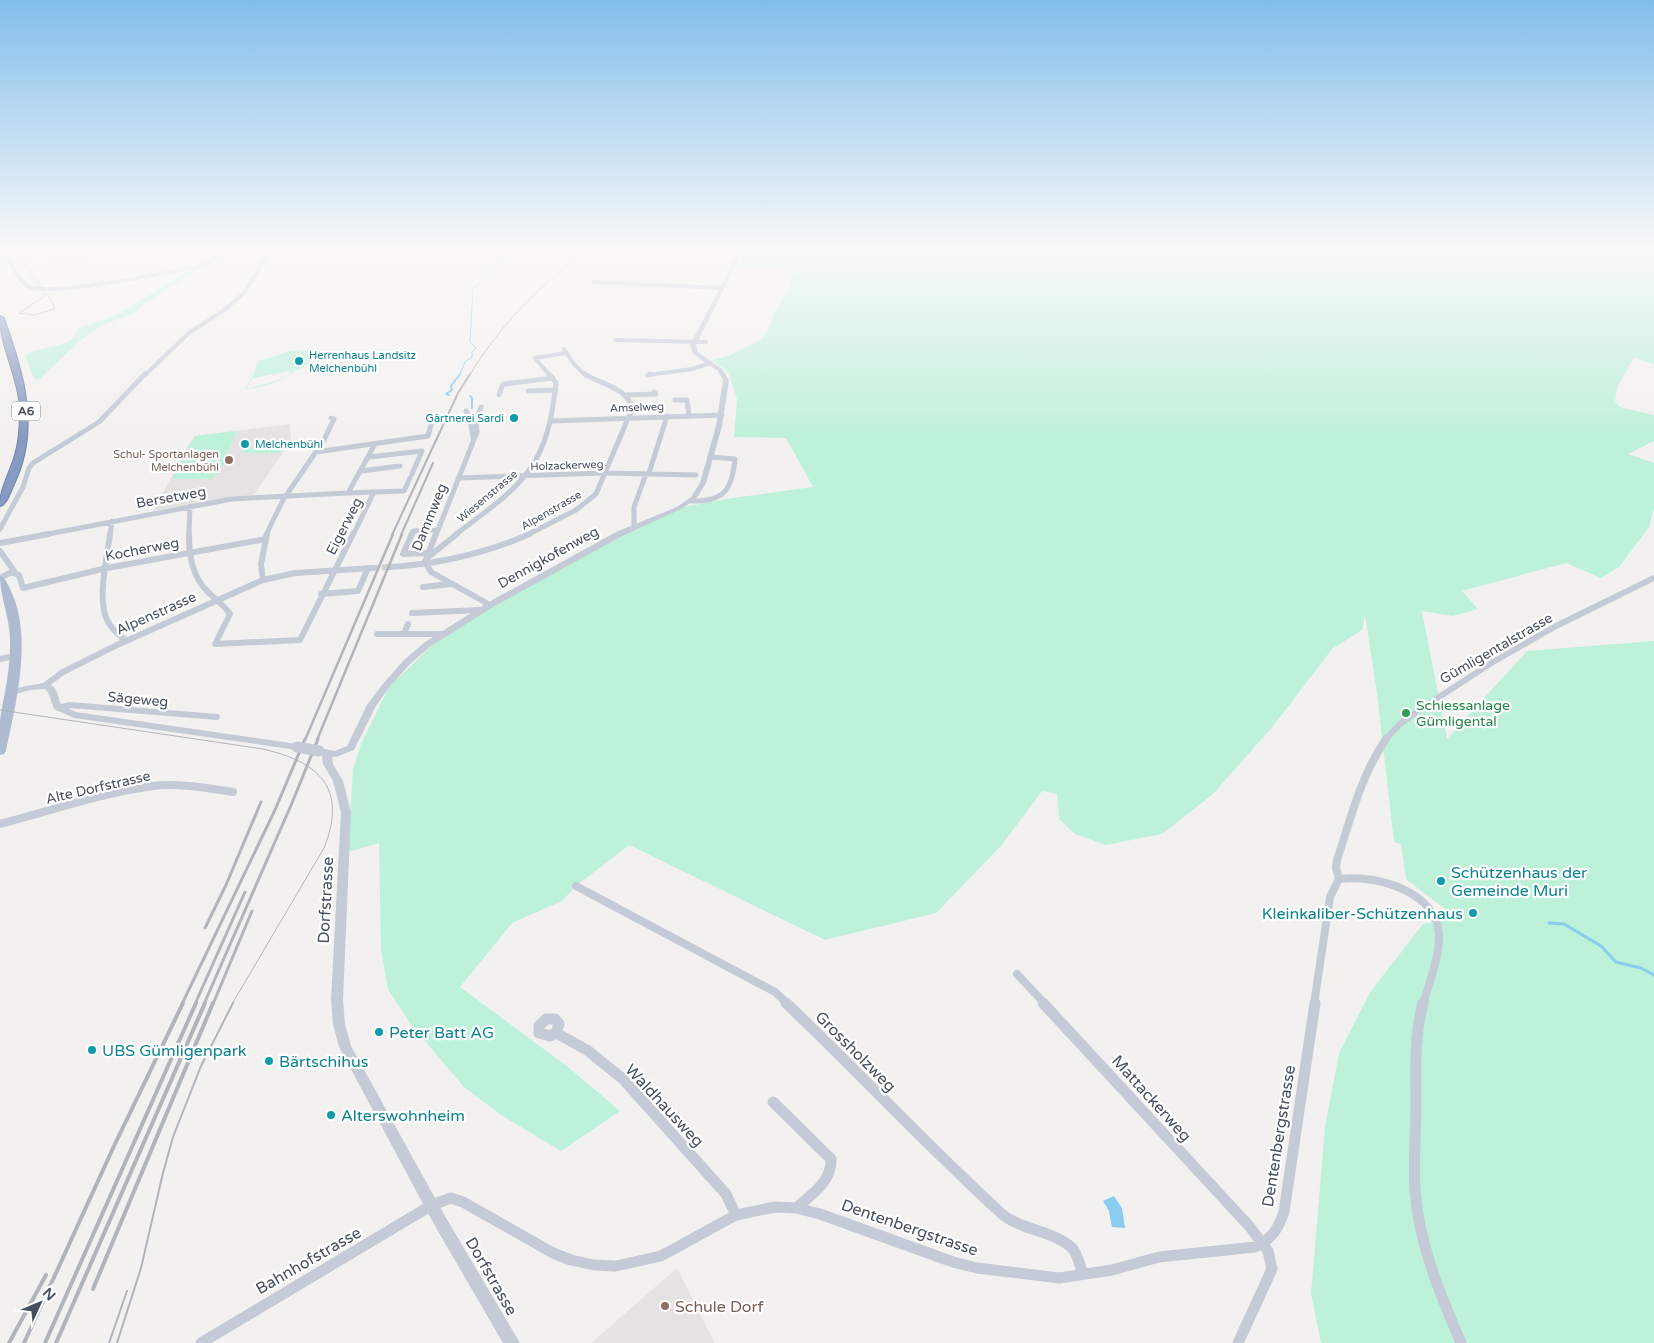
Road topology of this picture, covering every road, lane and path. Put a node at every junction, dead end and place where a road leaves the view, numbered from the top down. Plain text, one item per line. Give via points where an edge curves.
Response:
1 (219, 314) edge
2 (708, 314) edge
3 (0, 318) edge
4 (615, 340) dead end
5 (646, 340) junction
6 (678, 340) junction
7 (0, 341) edge
8 (694, 341) junction
9 (706, 342) dead end
10 (678, 349) dead end
11 (645, 350) dead end
12 (710, 363) junction
13 (648, 375) dead end
14 (553, 378) junction
15 (556, 390) junction
16 (528, 391) dead end
17 (654, 392) dead end
18 (500, 395) dead end
19 (626, 396) junction
20 (675, 400) dead end
21 (481, 407) dead end
22 (466, 411) dead end
23 (722, 415) junction
24 (667, 416) junction
25 (688, 416) junction
26 (331, 418) dead end
27 (628, 418) junction
28 (552, 421) junction
29 (431, 425) dead end
30 (473, 438) junction
31 (375, 444) junction
32 (316, 452) junction
33 (369, 457) junction
34 (710, 458) junction
35 (400, 466) dead end
36 (361, 471) junction
37 (604, 474) junction
38 (648, 474) junction
39 (696, 475) dead end
40 (526, 476) junction
41 (458, 478) junction
42 (0, 486) edge
43 (374, 492) junction
44 (348, 493) junction
45 (285, 495) junction
46 (691, 501) junction
47 (0, 503) edge
48 (190, 506) junction
49 (112, 520) junction
50 (634, 527) junction
51 (0, 529) edge
52 (438, 530) junction
53 (266, 539) junction
54 (0, 543) edge
55 (0, 551) edge
56 (190, 552) junction
57 (427, 559) junction
58 (390, 567) tunnel mouth
59 (107, 568) junction
60 (335, 570) junction
61 (13, 572) junction
62 (1654, 578) edge
63 (0, 579) edge
64 (263, 580) junction
65 (452, 584) junction
66 (422, 587) dead end
67 (322, 594) junction
68 (215, 600) junction
69 (490, 605) junction
70 (480, 610) junction
71 (412, 613) dead end
72 (408, 624) dead end
73 (377, 634) dead end
74 (404, 634) junction
75 (441, 634) junction
76 (126, 641) junction
77 (14, 656) junction
78 (0, 659) edge
79 (44, 686) junction
80 (11, 692) junction
81 (58, 708) junction
82 (216, 717) dead end
83 (3, 720) edge
84 (0, 751) edge
85 (323, 752) junction
86 (233, 792) dead end
87 (0, 824) edge
88 (1339, 879) junction
89 (576, 886) dead end
90 (1017, 974) dead end
91 (556, 1033) dead end
92 (773, 1102) dead end
93 (432, 1205) junction
94 (796, 1208) junction
95 (736, 1215) junction
96 (1262, 1244) junction
97 (1083, 1274) junction
98 (201, 1343) edge
99 (512, 1343) edge
100 (1238, 1343) edge
101 (1461, 1343) edge

1 - 51 street via 190,332 99,422 33,463
2 - 8 street
3 - 47 highway, A6 via 21,382 26,420 19,460
4 - 5 street
5 - 6 street
5 - 11 street
6 - 8 street
6 - 10 street
7 - 42 highway, A6 via 13,384 17,416 12,455
8 - 9 street
8 - 12 street via 695,353
12 - 13 street
12 - 23 street via 726,378
14 - 15 street, Wiesenstrasse
14 - 18 street via 503,384
14 - 19 street, Wiesenstrasse via 535,358 565,351 587,377
15 - 16 street
15 - 28 street, Wiesenstrasse
17 - 19 street via 656,394
19 - 27 street, Alpenstrasse via 632,404
20 - 25 street via 687,400
21 - 30 street, Dammweg
22 - 30 street via 470,416
23 - 25 street, Amselweg
23 - 34 street
24 - 25 street, Amselweg
24 - 27 street, Amselweg
24 - 38 street
26 - 32 street via 334,419 330,433
27 - 28 street, Amselweg
27 - 37 street, Alpenstrasse
28 - 40 street, Wiesenstrasse via 543,448
29 - 31 street via 428,436
30 - 41 street, Dammweg
31 - 32 street
31 - 33 street, Eigerweg
32 - 45 street
33 - 36 street, Eigerweg
33 - 43 street, Eigerweg via 422,451 404,491
34 - 46 street via 702,487
34 - 46 street via 735,459 728,491 710,501
35 - 36 street
36 - 44 street, Eigerweg
37 - 38 street, Holzackerweg
37 - 40 street, Holzackerweg
37 - 57 street, Alpenstrasse via 596,493 586,502 528,535 472,557
38 - 39 street, Holzackerweg
38 - 50 street via 635,502
40 - 41 street, Holzackerweg
40 - 57 street, Wiesenstrasse
41 - 52 street, Dammweg
43 - 44 street, Eigerweg
43 - 60 street, Eigerweg
44 - 45 street, Bersetweg
45 - 48 street, Bersetweg via 242,497
45 - 53 street
46 - 50 street, Dennigkofenweg
48 - 49 street, Bersetweg
48 - 56 street
49 - 54 street, Bersetweg
49 - 59 street
50 - 69 street, Dennigkofenweg
52 - 57 street, Dammweg
52 - 57 street via 413,531 403,554
53 - 56 street, Kocherweg
53 - 64 street via 261,567
55 - 61 street
56 - 59 street, Kocherweg
56 - 68 street via 197,578
57 - 58 street, Alpenstrasse
57 - 65 street, Dammweg via 431,572
59 - 61 street, Kocherweg via 23,588 19,575
59 - 76 street via 104,610 110,625
60 - 64 street, Alpenstrasse via 287,574
60 - 67 street, Eigerweg
60 - 67 street, Alpenstrasse via 371,568 358,591
61 - 63 street
62 - 88 street, Gümligentalstrasse via 1634,592 1573,618 1490,663 1395,729 1375,758 1361,789 1337,860
63 - 77 main road via 14,614
64 - 68 street, Alpenstrasse
65 - 66 street
65 - 69 street, Dammweg
67 - 68 street, Eigerweg via 300,640 260,643 215,644 230,614
68 - 76 street, Alpenstrasse
69 - 70 street, Dennigkofenweg
70 - 71 street
70 - 75 street, Dennigkofenweg
72 - 74 street
73 - 74 street
74 - 75 street
75 - 85 street, Dennigkofenweg via 407,662 385,687 353,746 340,753
76 - 79 street, Alpenstrasse via 63,672
77 - 78 street
77 - 80 main road
79 - 80 street
79 - 81 street via 50,688
80 - 83 main road
81 - 82 street, Sägeweg via 70,705
81 - 85 street, bridge via 74,715
83 - 84 main road
85 - 93 street, Dorfstrasse via 338,781 346,812 338,1024 345,1047
86 - 87 street, Alte Dorfstrasse via 192,786 154,786
88 - 96 street, Dentenbergstrasse via 1328,906 1284,1212 1275,1235
88 - 101 street via 1368,878 1397,886 1419,901 1438,927 1439,940 1416,1038 1416,1194 1421,1232 1439,1292
89 - 97 street, Grossholzweg via 774,992 1004,1216 1074,1250
90 - 96 street, Mattackerweg via 1250,1227
91 - 95 street, Waldhausweg via 588,1050 623,1079 726,1194
92 - 94 street via 831,1159 829,1176
93 - 95 street, Dentenbergstrasse via 455,1198 553,1253 587,1264 616,1266 662,1256
93 - 98 street, Bahnhofstrasse
93 - 99 street, Dorfstrasse
94 - 95 street, Dentenbergstrasse via 775,1206
94 - 97 street, Dentenbergstrasse via 977,1268 1060,1278
96 - 97 street, Dentenbergstrasse via 1160,1257
96 - 100 street, Mattackerweg via 1268,1251 1272,1269

